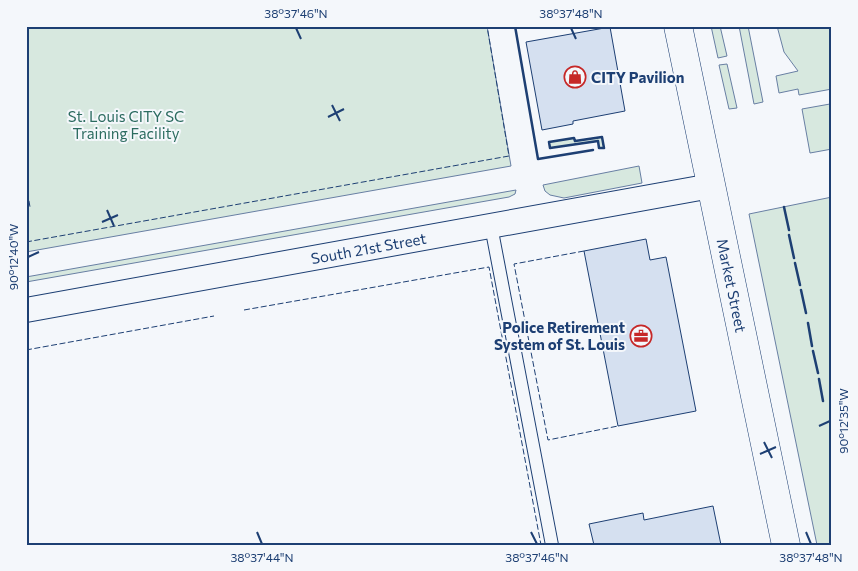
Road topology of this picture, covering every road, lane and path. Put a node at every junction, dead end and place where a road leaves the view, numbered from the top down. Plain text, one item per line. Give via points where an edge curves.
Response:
1 (678, 26) edge
2 (711, 186) junction
3 (491, 226) junction
4 (26, 310) edge
5 (552, 545) edge
6 (786, 545) edge

1 - 2 main road, Market Street
2 - 3 street, South 21st Street
2 - 6 main road, Market Street
3 - 4 street, South 21st Street
3 - 5 lane

